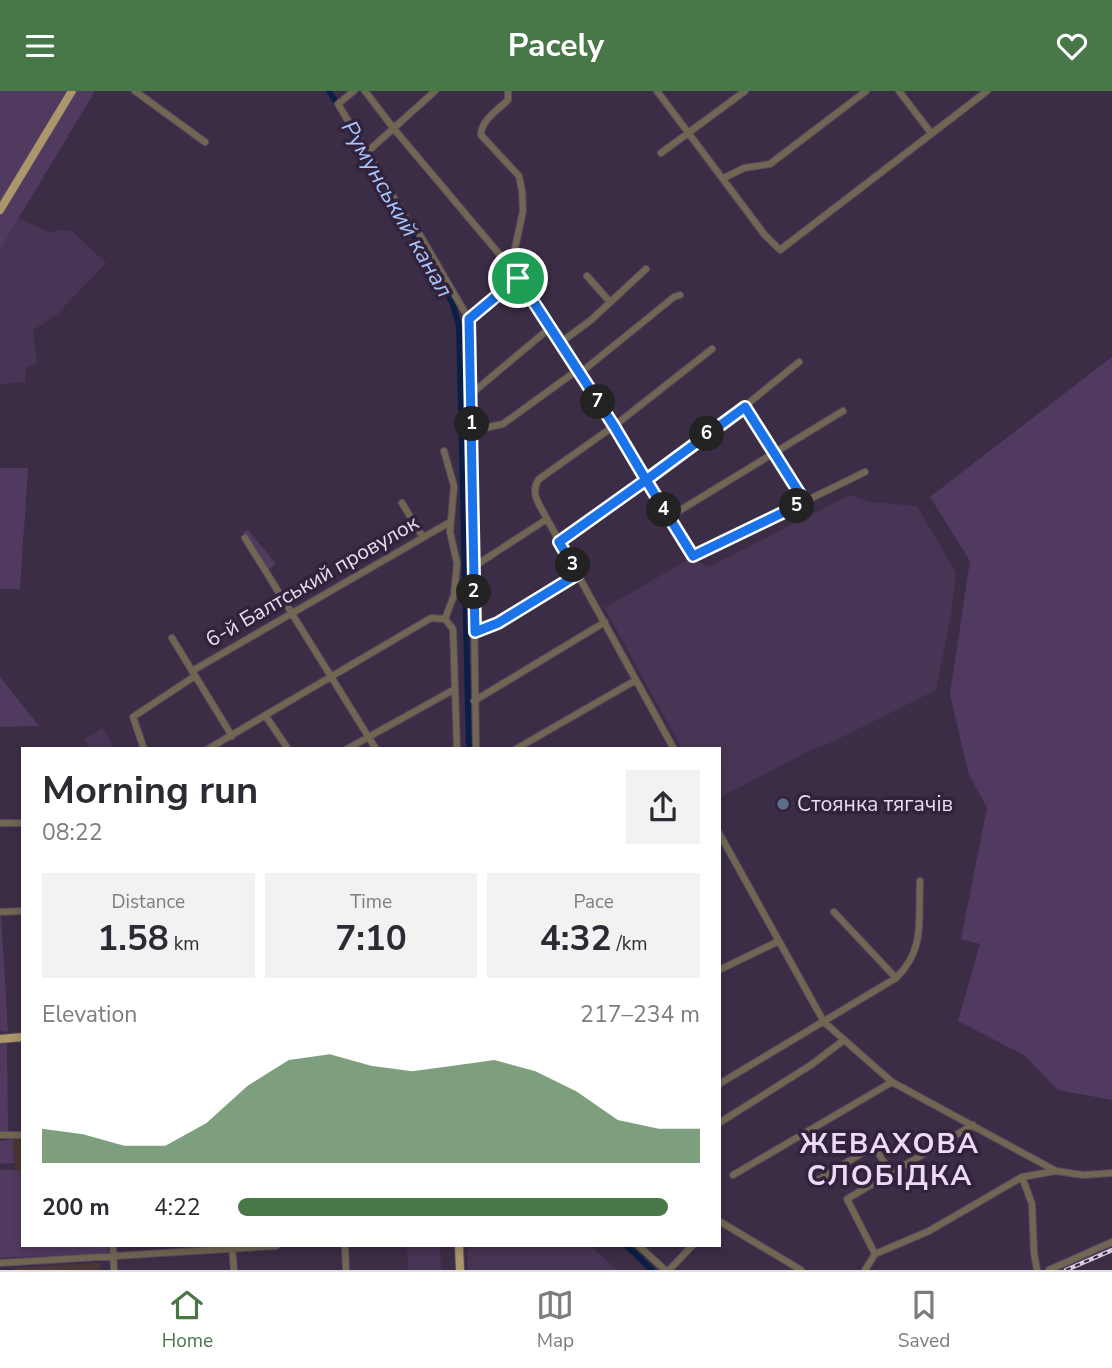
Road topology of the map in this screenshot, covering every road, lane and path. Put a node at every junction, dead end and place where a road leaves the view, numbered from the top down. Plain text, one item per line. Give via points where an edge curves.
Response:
1 (72, 91) edge
2 (135, 91) edge
3 (354, 91) edge
4 (365, 91) edge
5 (435, 91) edge
6 (508, 91) edge
7 (657, 91) edge
8 (745, 91) edge
9 (866, 91) edge
10 (899, 91) edge
11 (987, 91) edge
12 (394, 129) junction
13 (688, 131) junction
14 (931, 133) junction
15 (205, 142) dead end
16 (661, 152) dead end
17 (366, 153) junction
18 (724, 178) junction
19 (0, 210) edge
20 (511, 268) junction
21 (646, 269) dead end
22 (587, 276) dead end
23 (518, 278) junction
24 (680, 295) dead end
25 (610, 302) junction
26 (469, 319) junction
27 (551, 327) junction
28 (560, 343) junction
29 (712, 349) dead end
30 (799, 362) dead end
31 (579, 372) junction
32 (471, 394) junction
33 (745, 407) junction
34 (843, 411) dead end
35 (614, 426) junction
36 (472, 428) junction
37 (444, 451) dead end
38 (776, 453) junction
39 (865, 472) dead end
40 (646, 480) junction
41 (805, 502) junction
42 (402, 503) dead end
43 (669, 517) junction
44 (547, 519) junction
45 (450, 522) junction
46 (422, 536) junction
47 (245, 538) dead end
48 (559, 542) junction
49 (473, 567) junction
50 (578, 574) junction
51 (292, 612) junction
52 (445, 619) junction
53 (605, 622) junction
54 (475, 632) junction
55 (172, 638) dead end
56 (194, 674) junction
57 (331, 677) junction
58 (636, 680) junction
59 (455, 689) junction
60 (474, 701) junction
61 (265, 715) junction
62 (232, 736) junction
63 (368, 736) junction
64 (143, 747) edge
65 (212, 747) edge
66 (287, 747) edge
67 (351, 747) edge
68 (375, 747) edge
69 (457, 747) edge
70 (476, 747) edge
71 (519, 747) edge
72 (673, 747) edge
73 (21, 823) edge
74 (0, 824) edge
75 (721, 837) edge
76 (920, 881) dead end
77 (21, 911) edge
78 (0, 912) edge
79 (834, 912) dead end
80 (779, 941) junction
81 (722, 969) edge
82 (896, 978) junction
83 (824, 1022) junction
84 (21, 1037) edge
85 (0, 1039) edge
86 (844, 1040) junction
87 (892, 1082) junction
88 (721, 1083) edge
89 (721, 1122) edge
90 (974, 1125) junction
91 (0, 1135) edge
92 (21, 1135) edge
93 (1056, 1171) junction
94 (1112, 1173) edge
95 (891, 1174) junction
96 (733, 1175) dead end
97 (1022, 1177) junction
98 (815, 1182) dead end
99 (721, 1221) edge
100 (1112, 1242) edge
101 (113, 1247) edge
102 (232, 1247) edge
103 (345, 1247) edge
104 (458, 1247) edge
105 (640, 1247) edge
106 (691, 1247) edge
107 (875, 1254) junction
108 (113, 1256) junction
109 (0, 1263) edge
110 (114, 1270) edge
111 (234, 1270) edge
112 (346, 1270) edge
113 (460, 1270) edge
114 (667, 1270) edge
115 (801, 1270) edge
116 (865, 1270) edge
117 (1037, 1270) edge
118 (1049, 1270) edge

1 - 19 main road
2 - 15 street
3 - 17 street via 338,104
4 - 12 street
5 - 12 street
6 - 20 street via 508,100 480,130 519,176 523,211
7 - 13 street
8 - 13 street
9 - 18 street via 770,164
10 - 14 street
11 - 14 street
12 - 17 street
12 - 20 street
13 - 16 street
13 - 18 street
14 - 18 street via 780,250
17 - 26 street
20 - 23 street
21 - 25 street
22 - 25 street
23 - 26 street
23 - 27 street
24 - 31 street
25 - 28 street
26 - 32 street
27 - 28 street
27 - 32 street
28 - 31 street
29 - 35 street
30 - 33 street
31 - 35 street
31 - 36 street via 503,424
32 - 36 street
33 - 38 street
33 - 40 street
34 - 38 street
35 - 40 street
35 - 44 street via 539,479 534,494
36 - 49 street
37 - 45 street via 454,486
38 - 41 street
38 - 43 street
39 - 41 street
40 - 43 street
40 - 48 street
41 - 43 street via 693,556
42 - 46 street
44 - 48 street
44 - 49 street
45 - 46 street, 6-й Балтський провулок
45 - 52 street via 457,563 454,595
46 - 51 street, 6-й Балтський провулок
47 - 51 street
48 - 50 street
49 - 54 street
50 - 53 street
50 - 54 street
51 - 56 street, 6-й Балтський провулок
51 - 57 street
52 - 57 street via 431,618
52 - 59 street via 453,629
53 - 58 street
53 - 60 street
54 - 60 street
55 - 56 street
56 - 62 street
56 - 64 street, 6-й Балтський провулок via 133,717
57 - 61 street
57 - 63 street
58 - 71 street
58 - 72 street
59 - 63 street
59 - 69 street
60 - 70 street
61 - 62 street
61 - 66 street
62 - 65 street
63 - 67 street
63 - 68 street
73 - 74 street
75 - 80 street
76 - 82 street via 913,959
77 - 78 street
79 - 82 street
80 - 81 street
80 - 83 street
82 - 83 street
83 - 86 street
83 - 88 street
84 - 85 main road
86 - 87 street
86 - 89 street
87 - 90 street
87 - 96 street
90 - 93 street
90 - 95 street
91 - 92 street
93 - 94 street
93 - 97 street
95 - 98 street via 876,1149 870,1148
95 - 107 street via 847,1199
97 - 107 street via 929,1231
97 - 117 street via 1032,1204
99 - 115 street
100 - 118 street
101 - 108 street
102 - 108 street
102 - 111 street
103 - 112 street
104 - 113 main road
105 - 114 street
106 - 114 street
107 - 116 street
108 - 109 street
108 - 110 street

